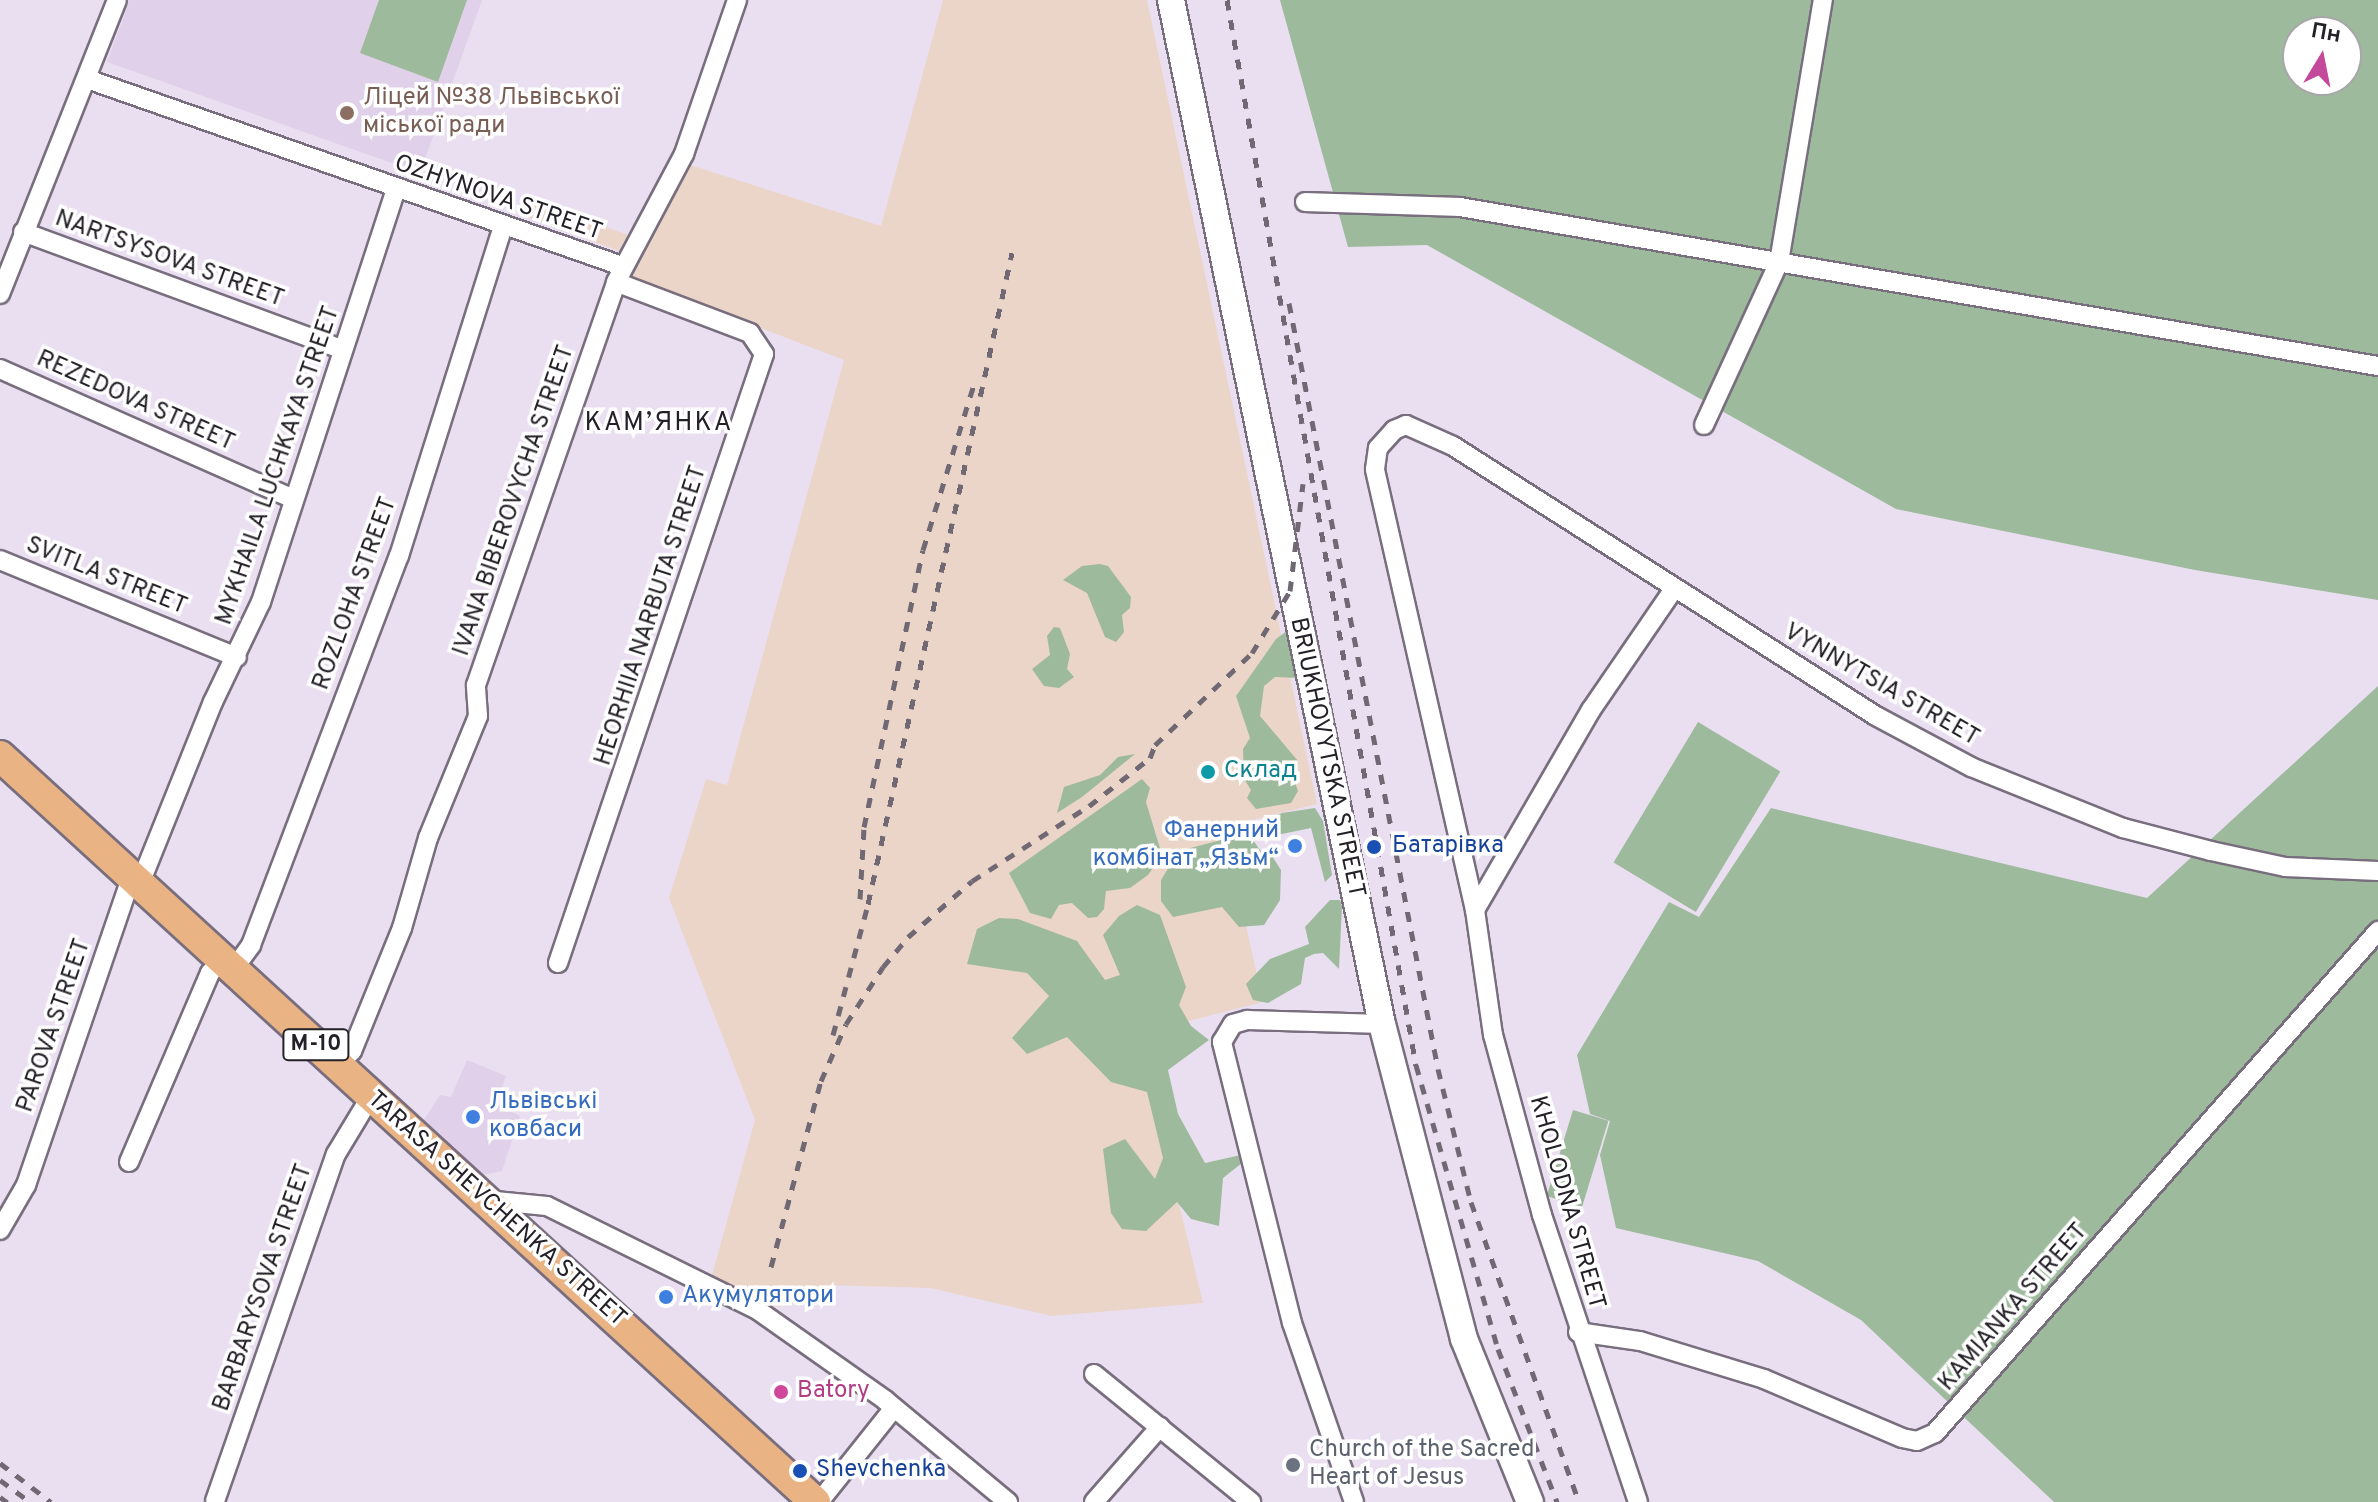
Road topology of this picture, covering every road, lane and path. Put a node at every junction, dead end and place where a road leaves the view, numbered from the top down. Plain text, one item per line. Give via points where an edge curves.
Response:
1 (117, 0) edge
2 (737, 0) edge
3 (1171, 0) edge
4 (1823, 0) edge
5 (87, 79) junction
6 (396, 190) junction
7 (1305, 202) dead end
8 (503, 226) junction
9 (23, 232) junction
10 (1779, 262) junction
11 (619, 274) junction
12 (0, 294) edge
13 (343, 350) junction
14 (2378, 366) edge
15 (0, 369) edge
16 (1406, 425) joint
17 (1704, 425) dead end
18 (294, 499) junction
19 (0, 560) edge
20 (1674, 589) junction
21 (237, 657) junction
22 (0, 756) edge
23 (2378, 871) edge
24 (135, 882) junction
25 (1475, 910) junction
26 (2378, 931) edge
27 (558, 963) dead end
28 (227, 965) junction
29 (1382, 1024) junction
30 (338, 1065) junction
31 (371, 1096) junction
32 (129, 1162) dead end
33 (485, 1200) junction
34 (0, 1230) edge
35 (1578, 1332) junction
36 (1094, 1374) dead end
37 (894, 1408) junction
38 (1160, 1427) junction
39 (215, 1501) edge
40 (814, 1501) edge
41 (1008, 1502) edge
42 (1094, 1502) edge
43 (1251, 1502) edge
44 (1354, 1502) edge
45 (1530, 1502) edge
46 (1638, 1502) edge

1 - 5 street
2 - 11 street, IVANA BIBEROVYCHA STREET via 684,154
3 - 29 main road, BRIUKHOVYTSKA STREET
4 - 10 street
5 - 6 street, OZHYNOVA STREET
5 - 9 street via 73,102
6 - 8 street, OZHYNOVA STREET
6 - 13 street, MYKHAILA LUCHKAYA STREET
7 - 10 street via 1460,207
8 - 11 street, OZHYNOVA STREET
8 - 28 street, ROZLOHA STREET via 399,556 251,945
9 - 12 street
9 - 13 street, NARTSYSOVA STREET
10 - 14 street
10 - 17 street
11 - 27 street, HEORHIIA NARBUTA STREET via 750,333 764,354
11 - 30 street, IVANA BIBEROVYCHA STREET via 476,685 478,716 428,838 402,928 352,1051
13 - 18 street, MYKHAILA LUCHKAYA STREET
15 - 18 street, REZEDOVA STREET
16 - 20 street, VYNNYTSIA STREET via 1453,446
16 - 25 street, KHOLODNA STREET via 1378,448 1375,469
18 - 21 street, MYKHAILA LUCHKAYA STREET
19 - 21 street, SVITLA STREET
20 - 23 street, VYNNYTSIA STREET via 1876,716 2045,799 2123,828 2285,867
20 - 25 street via 1591,710
21 - 24 street, MYKHAILA LUCHKAYA STREET
22 - 24 main road, TARASA SHEVCHENKA STREET / М-10
24 - 28 main road, TARASA SHEVCHENKA STREET / М-10
24 - 34 street, PAROVA STREET via 26,1185
25 - 35 street, KHOLODNA STREET via 1493,1035
26 - 35 street, KAMIANKA STREET via 1935,1433 1917,1441 1902,1438 1764,1379 1640,1341
28 - 30 main road, TARASA SHEVCHENKA STREET / М-10
28 - 32 street, ROZLOHA STREET via 210,973
29 - 44 street via 1247,1020 1233,1024 1222,1042 1292,1323
29 - 45 main road, BRIUKHOVYTSKA STREET via 1464,1339
30 - 31 main road, TARASA SHEVCHENKA STREET / М-10
31 - 33 main road, TARASA SHEVCHENKA STREET / М-10
31 - 39 street, BARBARYSOVA STREET via 336,1154
33 - 37 street via 547,1206 759,1311
33 - 40 main road, TARASA SHEVCHENKA STREET / М-10
35 - 46 street, KHOLODNA STREET
36 - 38 street
37 - 40 street
37 - 41 street
38 - 42 street
38 - 43 street

